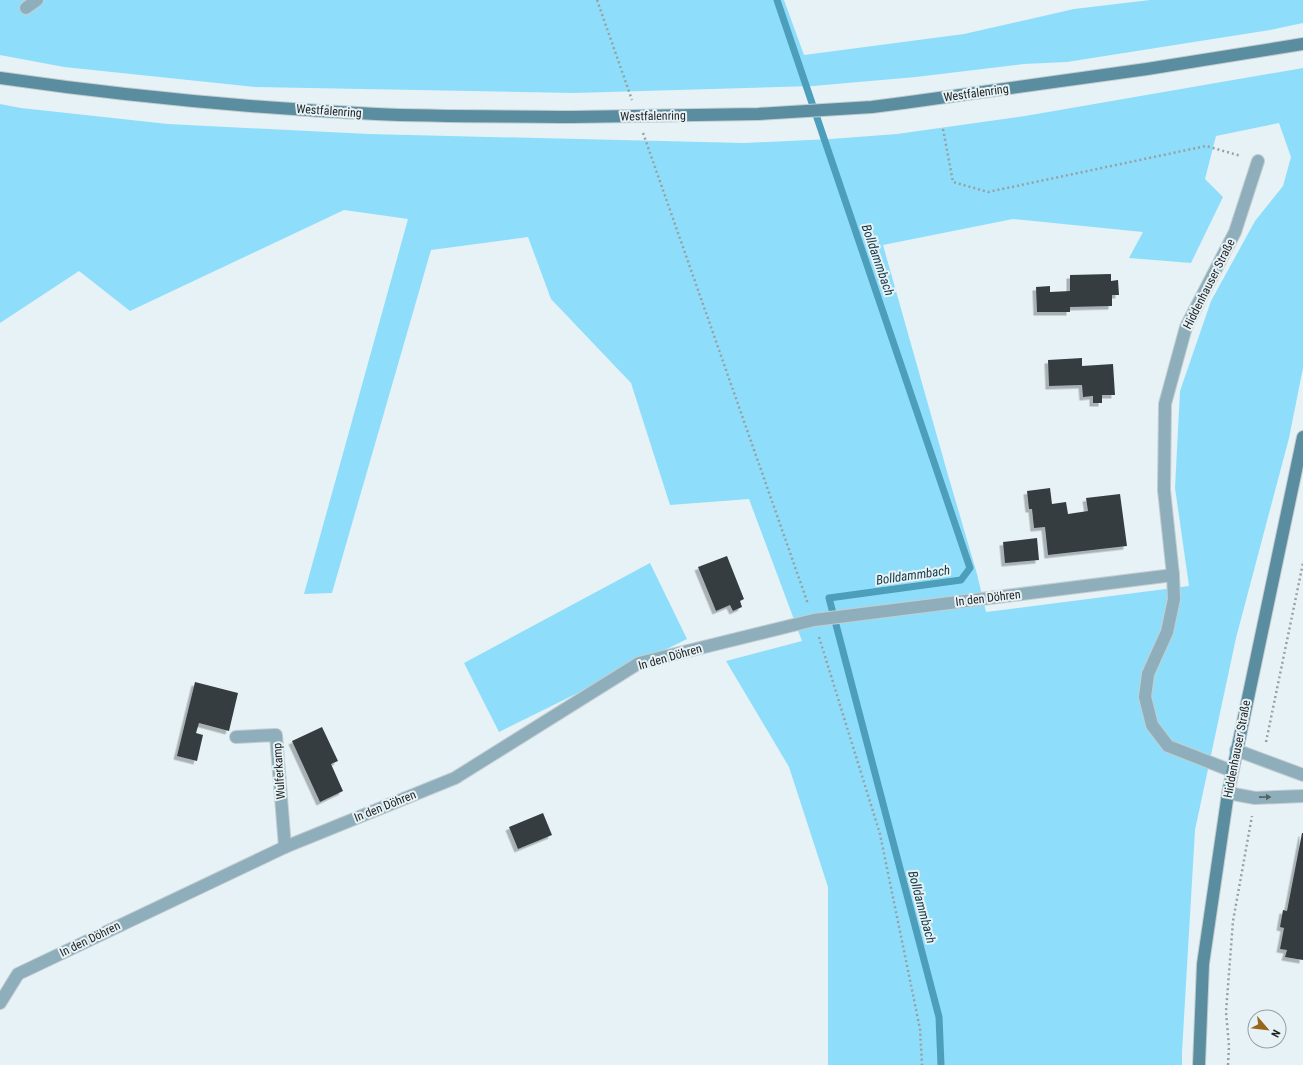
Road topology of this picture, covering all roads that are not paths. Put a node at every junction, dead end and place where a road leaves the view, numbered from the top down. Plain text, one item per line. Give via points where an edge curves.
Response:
1 (37, 0) edge
2 (26, 8) dead end
3 (1303, 44) edge
4 (0, 78) edge
5 (1258, 161) road end
6 (1303, 438) edge
7 (1174, 575) junction
8 (236, 737) dead end
9 (1236, 750) junction
10 (1232, 771) junction
11 (1303, 775) edge
12 (1228, 793) junction
13 (1303, 796) edge
14 (285, 846) junction
15 (0, 1003) edge
16 (1200, 1065) edge

1 - 2 street
3 - 4 main road, Westfalenring, bridge via 1147,69 872,107 758,114 572,117 376,114 89,91
5 - 7 street, Hiddenhauser Straße via 1235,232 1186,327 1164,404 1164,490
6 - 9 main road, Hiddenhauser Straße
7 - 10 street via 1174,598 1167,632 1148,674 1144,697 1152,725 1168,746
7 - 14 street, In den Döhren via 819,619 639,663 455,778
8 - 14 street, Wulferkamp via 276,736
9 - 10 main road, Hiddenhauser Straße
9 - 11 street
10 - 12 main road, Hiddenhauser Straße
12 -> 13 street via 1255,798
12 - 16 main road, Hiddenhauser Straße via 1203,964
14 - 15 street, In den Döhren via 18,974

